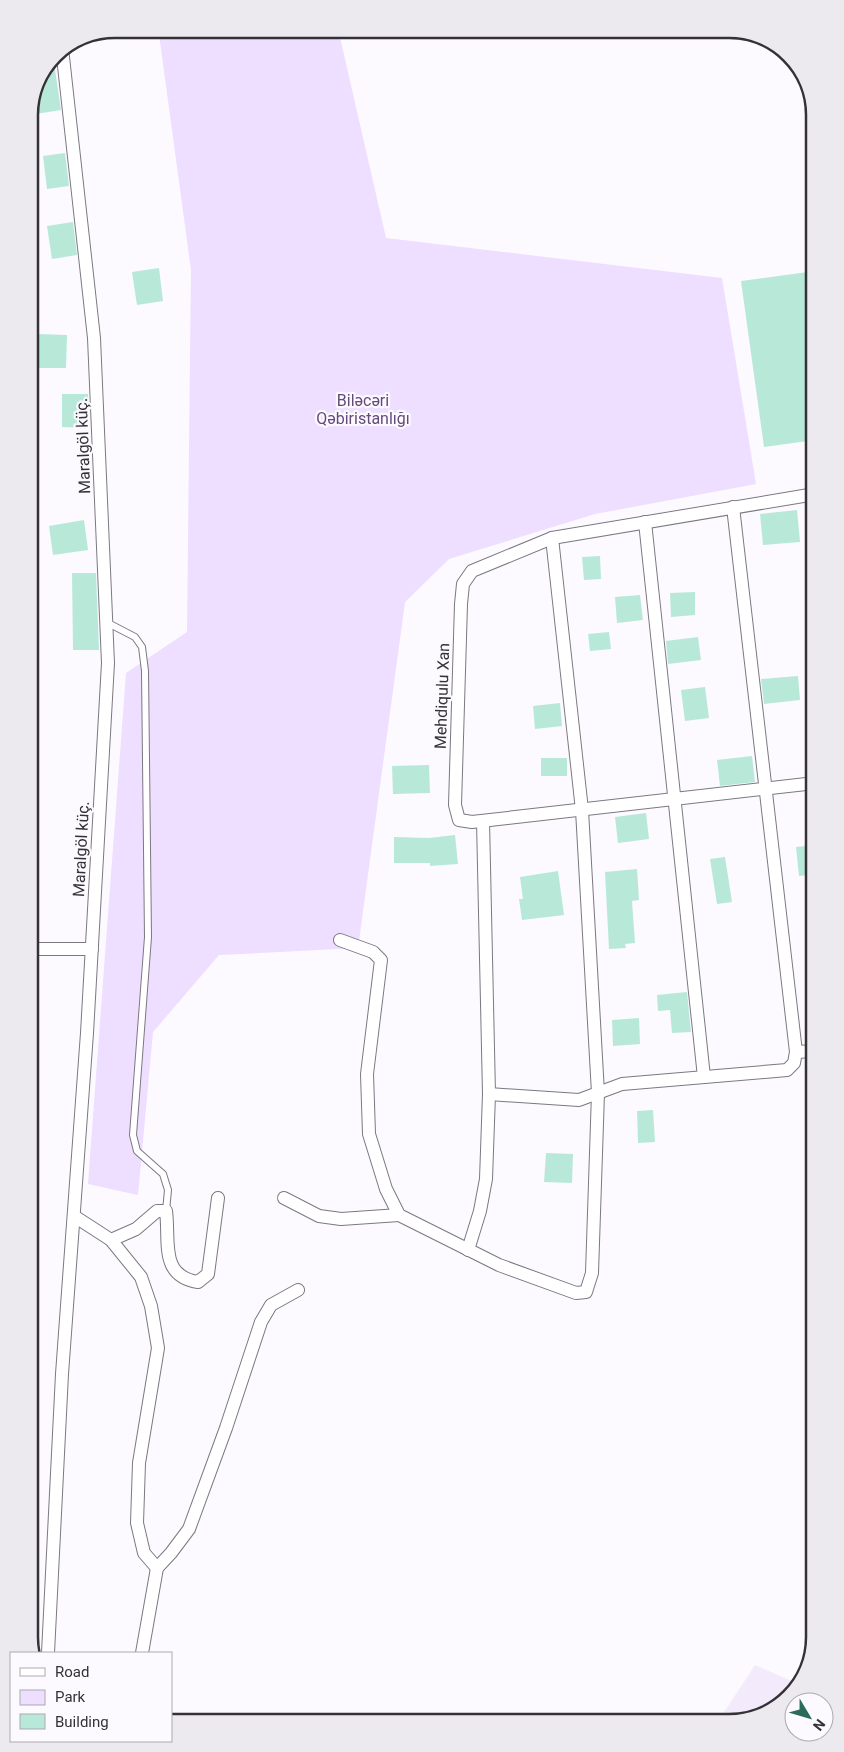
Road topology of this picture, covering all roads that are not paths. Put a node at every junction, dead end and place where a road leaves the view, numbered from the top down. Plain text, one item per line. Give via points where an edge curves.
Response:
1 (63, 58) edge
2 (806, 495) edge
3 (733, 507) junction
4 (645, 522) junction
5 (552, 538) junction
6 (106, 622) junction
7 (806, 785) edge
8 (766, 789) junction
9 (675, 800) junction
10 (582, 810) junction
11 (483, 821) junction
12 (340, 940) dead end
13 (92, 948) junction
14 (38, 949) edge
15 (806, 1051) edge
16 (796, 1052) junction
17 (704, 1077) junction
18 (598, 1093) junction
19 (489, 1094) junction
20 (218, 1198) dead end
21 (284, 1198) dead end
22 (166, 1211) junction
23 (399, 1215) junction
24 (74, 1216) junction
25 (111, 1240) junction
26 (468, 1250) junction
27 (298, 1290) dead end
28 (157, 1568) junction
29 (48, 1652) edge
30 (142, 1652) edge

1 - 6 street, Maralgöl küç. via 94,338
2 - 3 street, Mehdiqulu Xan
3 - 4 street, Mehdiqulu Xan
3 - 8 street
4 - 5 street, Mehdiqulu Xan
4 - 9 street
5 - 10 street
5 - 11 street, Mehdiqulu Xan via 472,571 463,584 455,805 459,820
6 - 13 street, Maralgöl küç. via 108,663
6 - 22 lane via 134,637 142,647 145,671 148,937 133,1135 136,1151 163,1174 168,1190
7 - 8 street, Mehdiqulu Xan
8 - 9 street, Mehdiqulu Xan
8 - 16 street
9 - 10 street, Mehdiqulu Xan
9 - 17 street
10 - 11 street, Mehdiqulu Xan
10 - 18 street
11 - 19 street
12 - 23 street via 373,952 381,960 367,1074 369,1134 386,1189
13 - 14 street
13 - 24 street, Maralgöl küç.
15 - 16 street
16 - 17 street via 794,1063 787,1070
17 - 18 street via 622,1084
18 - 19 street via 579,1100
18 - 26 street via 592,1273 586,1292 576,1293
19 - 26 street via 486,1179
20 - 22 street via 208,1274 198,1282 186,1280 170,1265
21 - 23 street via 319,1216 341,1219
22 - 25 street via 158,1210 136,1229
23 - 26 street
24 - 25 street
24 - 29 street, Maralgöl küç. via 62,1374
25 - 28 street via 140,1277 151,1306 158,1348 139,1463 137,1523 144,1553
27 - 28 street via 271,1305 261,1322 188,1529 172,1554
28 - 30 street

